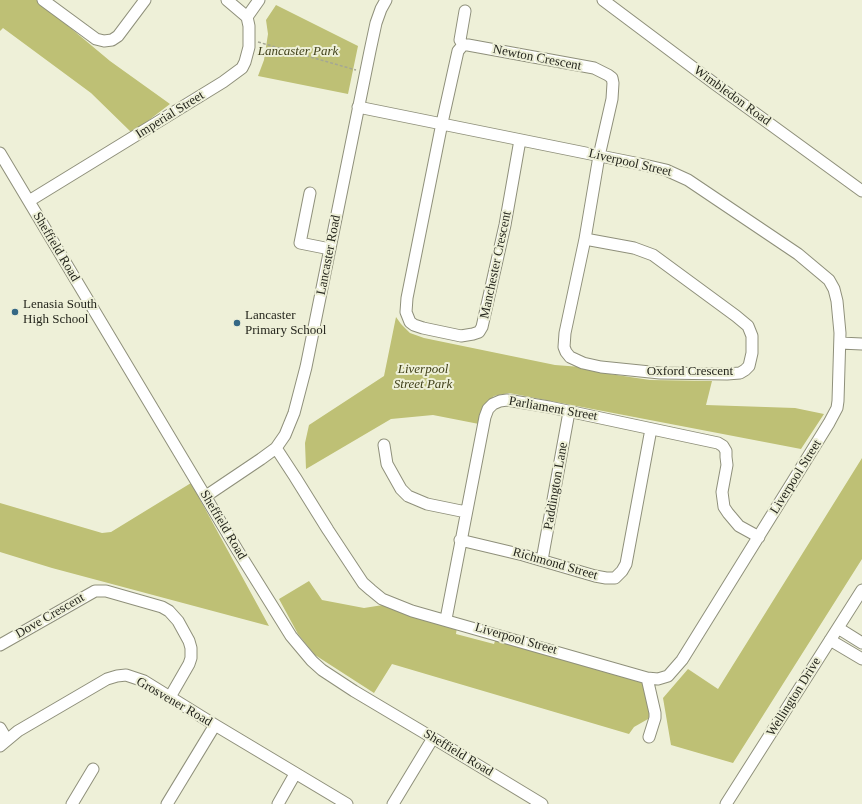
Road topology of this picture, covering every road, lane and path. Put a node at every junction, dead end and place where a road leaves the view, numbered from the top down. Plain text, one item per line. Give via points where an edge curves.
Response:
1 (43, 0) edge
2 (145, 0) edge
3 (227, 0) edge
4 (259, 0) edge
5 (386, 0) edge
6 (603, 0) edge
7 (465, 11) dead end
8 (247, 17) junction
9 (249, 39) junction
10 (463, 45) junction
11 (365, 73) junction
12 (358, 107) junction
13 (442, 123) junction
14 (520, 140) junction
15 (0, 153) edge
16 (599, 156) junction
17 (862, 192) edge
18 (310, 193) dead end
19 (29, 202) junction
20 (585, 239) junction
21 (330, 249) junction
22 (840, 343) junction
23 (862, 344) edge
24 (569, 412) junction
25 (651, 429) junction
26 (384, 445) dead end
27 (276, 448) junction
28 (206, 496) junction
29 (466, 512) junction
30 (759, 536) junction
31 (460, 540) junction
32 (542, 560) junction
33 (862, 590) edge
34 (446, 620) junction
35 (838, 628) junction
36 (830, 640) junction
37 (862, 643) edge
38 (0, 645) edge
39 (862, 659) edge
40 (647, 678) junction
41 (170, 697) junction
42 (215, 725) junction
43 (0, 728) edge
44 (649, 737) dead end
45 (433, 738) junction
46 (4, 743) edge
47 (94, 769) dead end
48 (296, 774) junction
49 (72, 804) edge
50 (167, 804) edge
51 (278, 804) edge
52 (347, 804) edge
53 (393, 804) edge
54 (542, 804) edge
55 (726, 804) edge

1 - 2 street via 96,39 104,41 118,36
3 - 8 street
4 - 8 street
5 - 11 street, Lancaster Road via 376,23
6 - 17 street, Wimbledon Road
7 - 10 street via 460,40
8 - 9 street, Imperial Street
9 - 11 path
9 - 19 street, Imperial Street via 245,62 235,74
10 - 13 street via 458,51
10 - 16 street, Newton Crescent via 594,68 612,78 614,89
11 - 12 street, Lancaster Road
12 - 13 street, Liverpool Street
12 - 21 street, Lancaster Road
13 - 14 street, Liverpool Street
13 - 14 street, Manchester Crescent via 406,306 410,322 423,328 461,336 478,332 482,327 505,225
14 - 16 street, Liverpool Street
15 - 19 street, Sheffield Road
16 - 20 street, Oxford Crescent
16 - 22 street, Liverpool Street via 677,174 798,254 829,280 834,289
18 - 21 street via 300,243
19 - 28 street, Sheffield Road
20 - 20 street, Oxford Crescent via 634,248 653,255 726,308 750,330 752,353 749,366 740,372 727,374 660,373 601,367 582,363 570,357 566,352 564,340
21 - 27 street, Lancaster Road via 298,402 285,435
22 - 23 street
22 - 30 street, Liverpool Street via 838,401 834,415
24 - 25 street, Parliament Street
24 - 29 street, Parliament Street via 507,400 493,404 485,418
24 - 32 street, Paddington Lane
25 - 30 street, Parliament Street via 712,441 723,446 727,465 722,492 724,507 739,526
25 - 32 street, Richmond Street via 626,564 622,571 614,578 606,578
26 - 29 street via 387,464 401,489 408,496 427,504
27 - 28 street, Lancaster Road
27 - 34 street, Liverpool Street via 363,583 382,599
28 - 45 street, Sheffield Road via 292,636 312,661 354,691
29 - 31 street, Parliament Street
30 - 40 street, Liverpool Street via 678,665 668,676
31 - 32 street, Richmond Street
31 - 34 street, Parliament Street
33 - 35 street, Wellington Drive
34 - 40 street, Liverpool Street
35 - 36 street, Wellington Drive
35 - 37 street
36 - 39 street
36 - 55 street, Wellington Drive
38 - 41 street, Dove Crescent via 94,591 106,591 162,607 178,621 191,648 189,664
40 - 44 street via 655,713
41 - 42 street, Grosvener Road
41 - 46 street, Grosvener Road via 144,681 126,675 117,676 100,683
42 - 48 street, Grosvener Road
42 - 50 street
43 - 46 street
45 - 53 street
45 - 54 street, Sheffield Road
47 - 49 street
48 - 51 street
48 - 52 street, Grosvener Road

